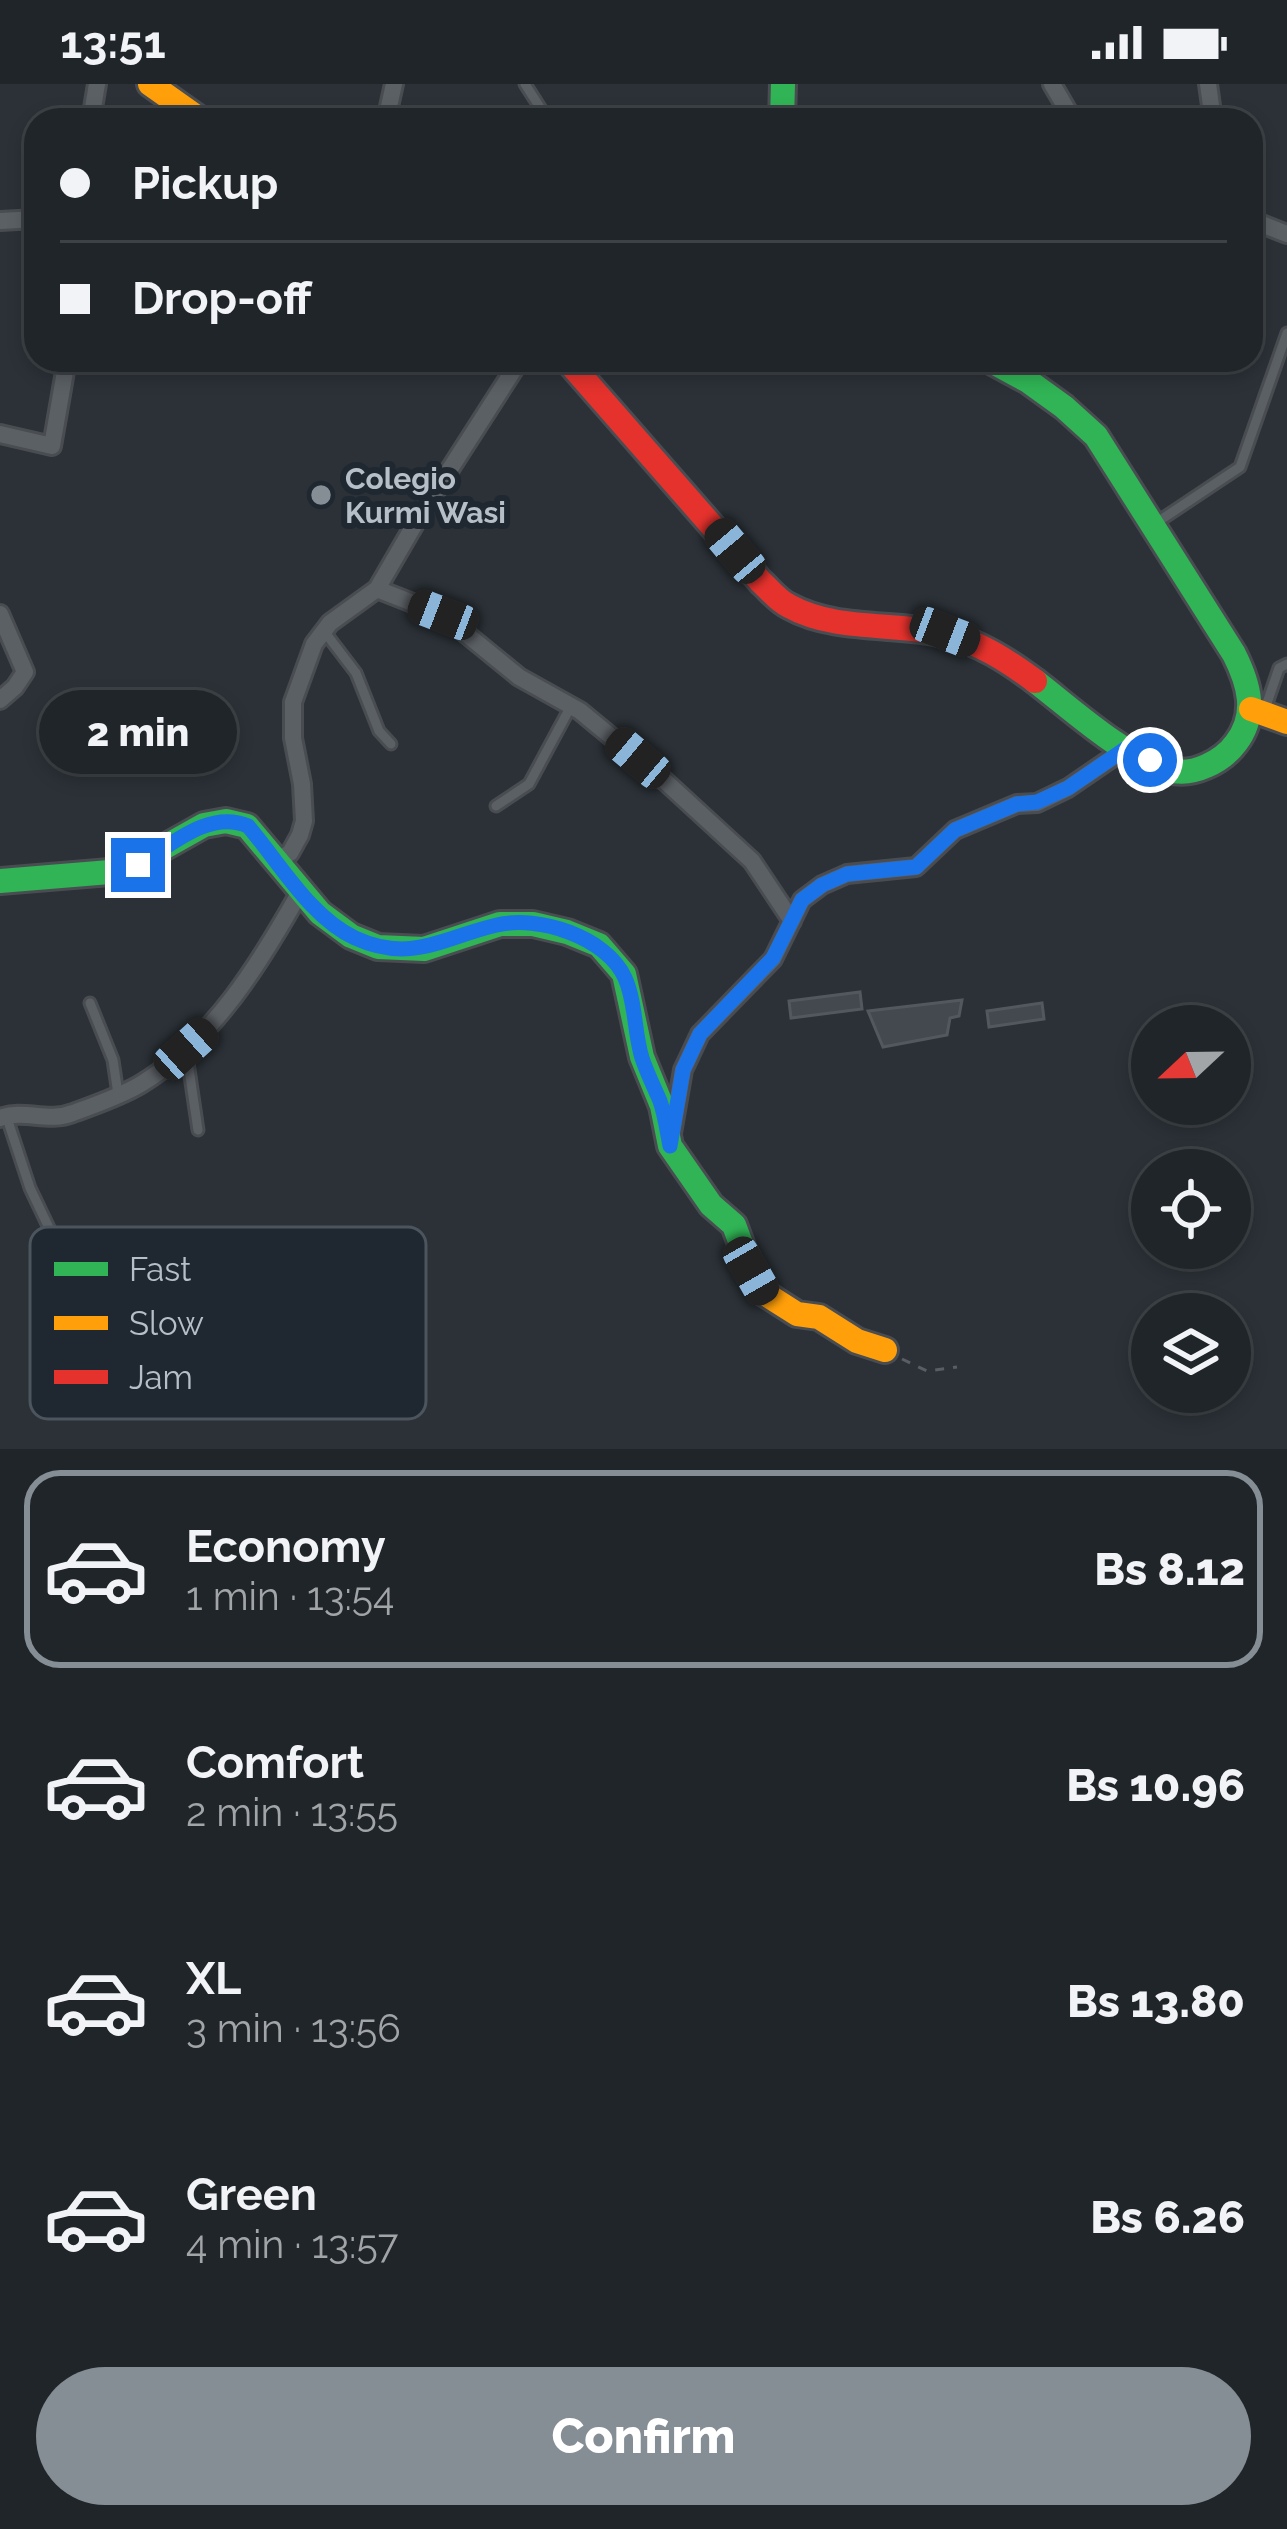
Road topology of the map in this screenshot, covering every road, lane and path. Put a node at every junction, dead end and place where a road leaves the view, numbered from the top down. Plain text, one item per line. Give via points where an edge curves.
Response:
1 (150, 84) edge
2 (184, 108) edge
3 (1287, 333) edge
4 (65, 372) edge
5 (512, 372) edge
6 (577, 372) edge
7 (1011, 372) edge
8 (0, 434) edge
9 (1152, 526) junction
10 (377, 590) junction
11 (0, 614) edge
12 (327, 628) junction
13 (1287, 664) edge
14 (0, 700) edge
15 (571, 706) junction
16 (1268, 714) edge
17 (391, 744) dead end
18 (1125, 749) junction
19 (496, 806) dead end
20 (278, 860) junction
21 (0, 881) edge
22 (300, 892) junction
23 (792, 921) junction
24 (90, 1004) dead end
25 (186, 1049) junction
26 (118, 1094) junction
27 (3, 1117) edge
28 (198, 1130) dead end
29 (670, 1146) junction
30 (49, 1227) edge
31 (885, 1350) joint
32 (957, 1367) dead end

1 - 2 main road
3 - 9 lane via 1240,467
4 - 8 street via 52,446
5 - 10 street
6 - 18 main road via 788,606 823,618 945,632 986,648
7 - 9 main road via 1096,436
9 - 16 main road
10 - 12 street
10 - 15 street via 443,615 519,677
11 - 14 street via 25,673
12 - 17 lane
12 - 20 street via 293,702 304,820 290,854
13 - 16 lane via 1279,668
15 - 19 lane via 530,784
15 - 23 street via 752,861
16 - 18 main road via 1224,758 1202,767 1174,771
18 - 23 street via 1068,788 955,830 916,867 847,874 822,885
20 - 21 main road via 248,826 219,820 122,871
20 - 22 main road
22 - 25 street via 266,952
22 - 29 main road via 350,936 378,946 424,949 500,924 533,924 599,945 624,974
23 - 29 street via 773,958 700,1034 683,1070
24 - 26 lane
25 - 26 street
25 - 28 lane
26 - 27 street via 67,1116
27 - 30 lane
29 - 31 main road via 734,1225 764,1293
31 - 32 path via 927,1371

